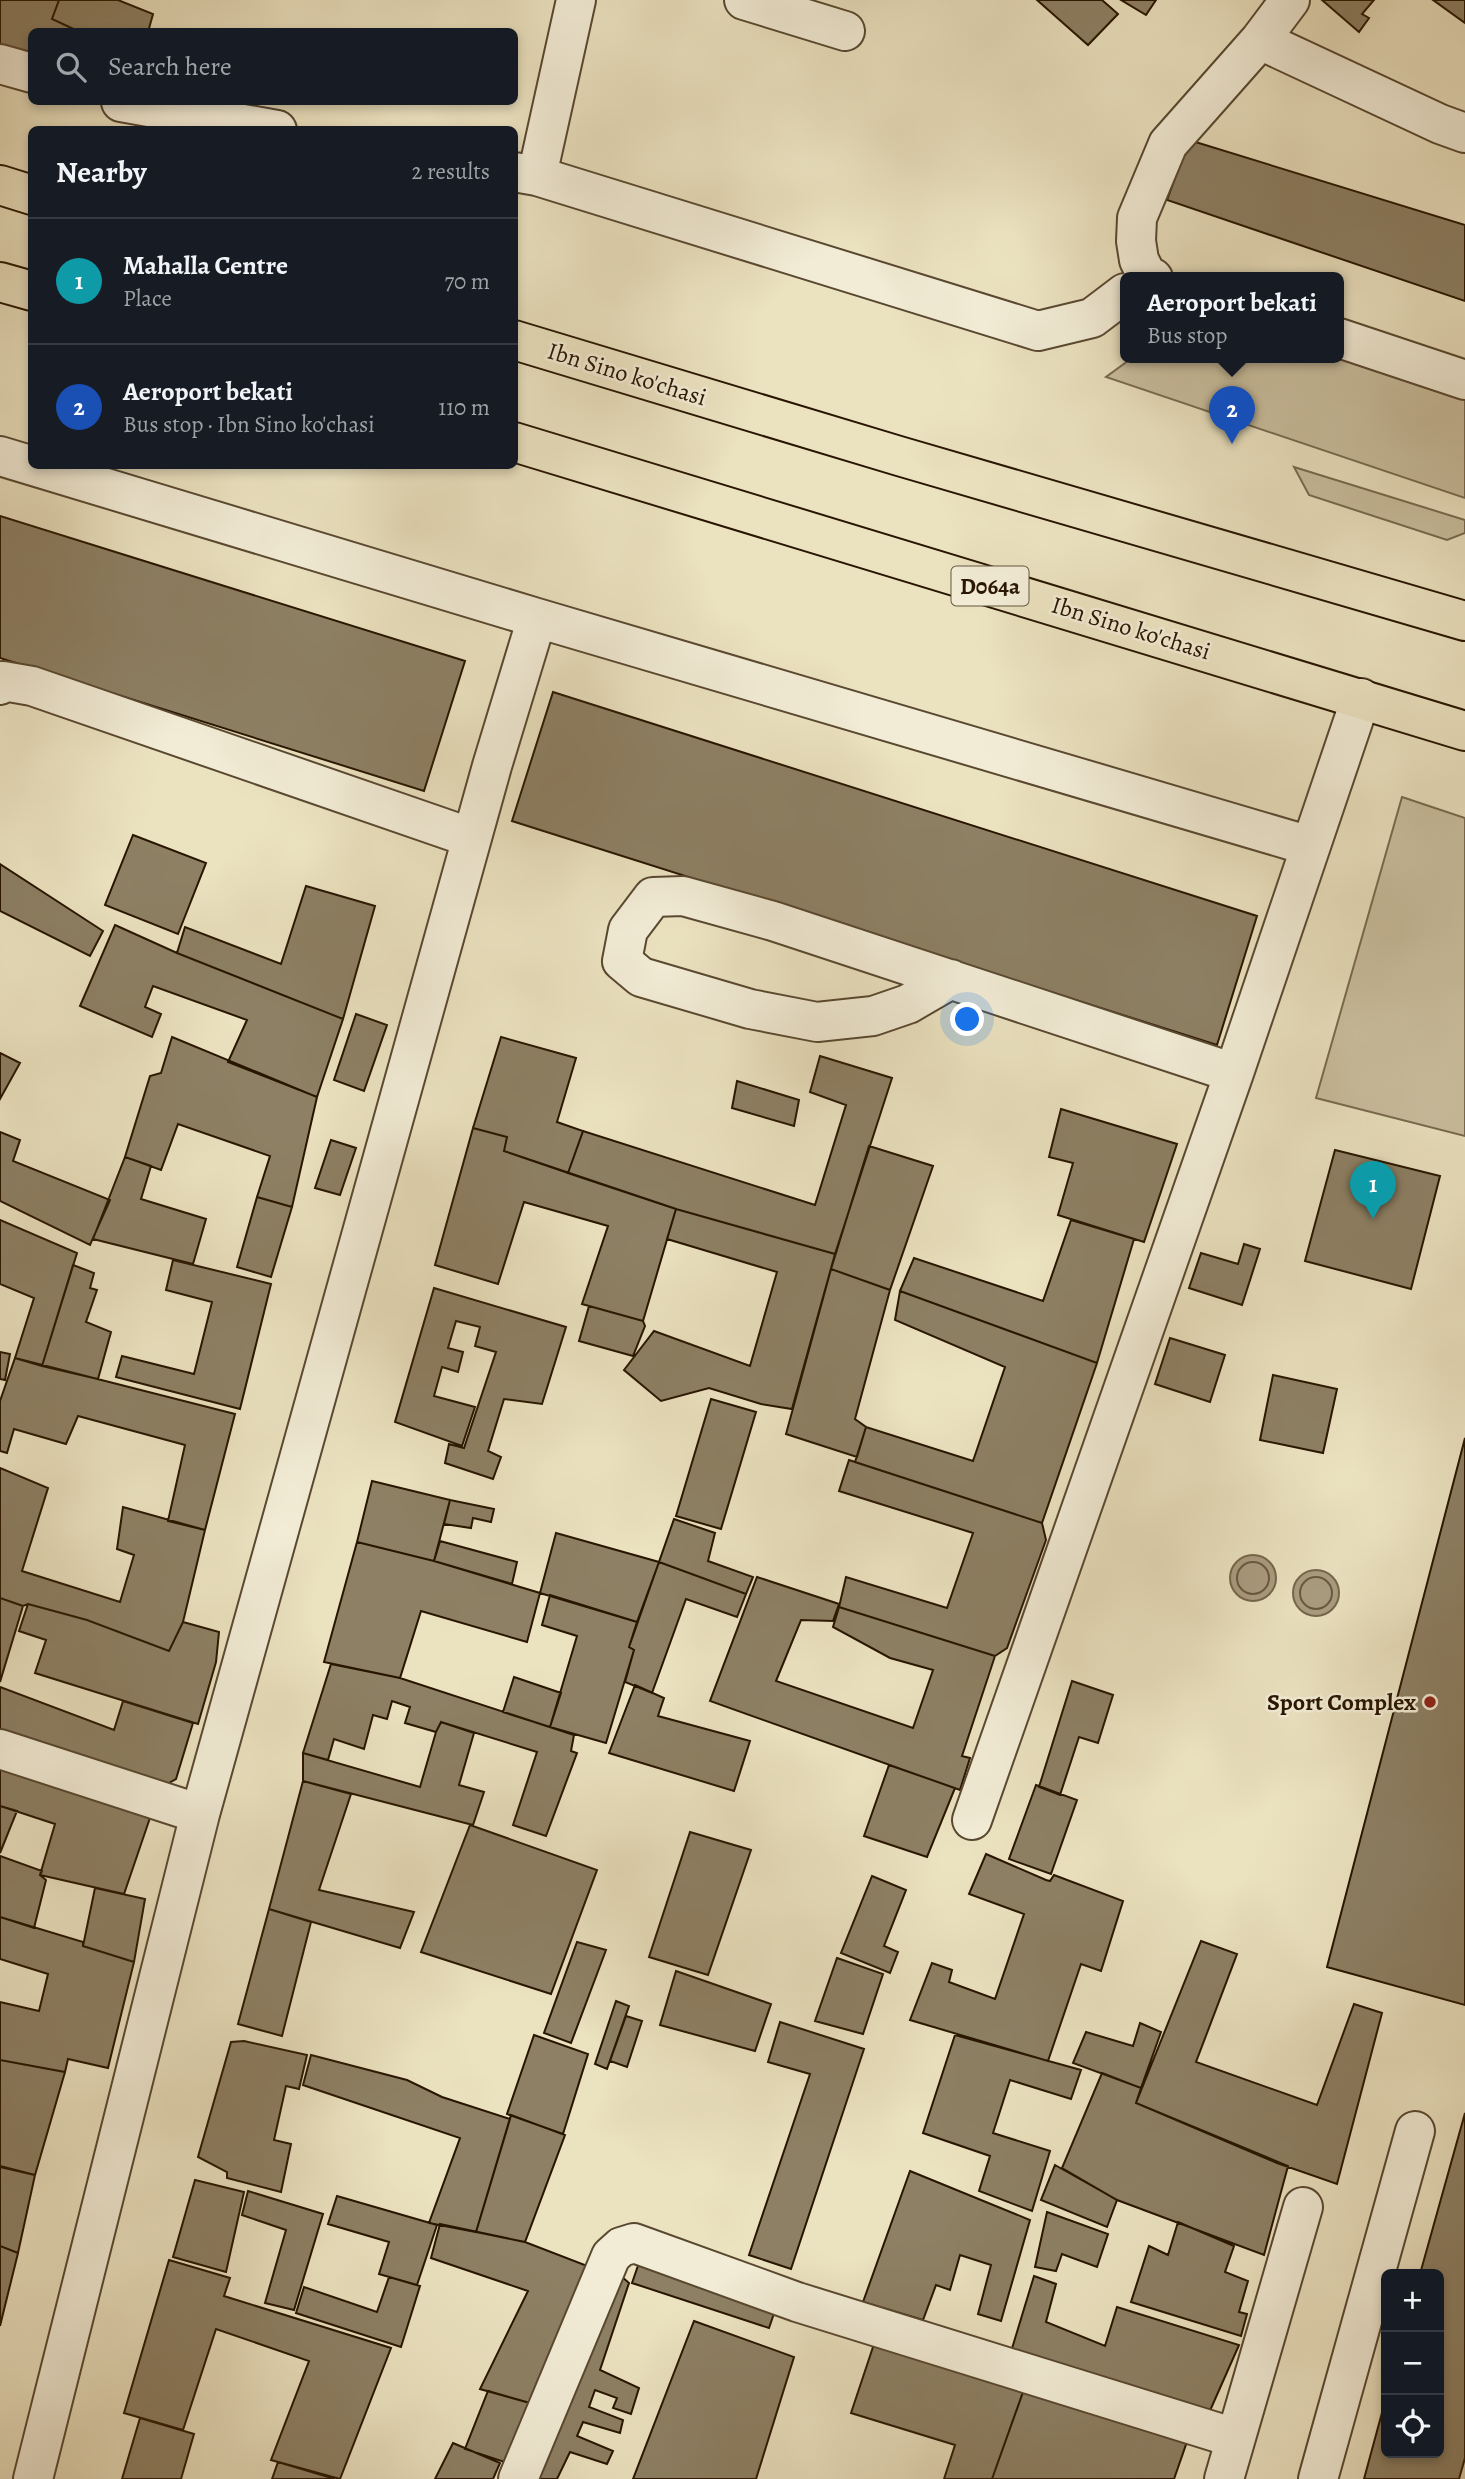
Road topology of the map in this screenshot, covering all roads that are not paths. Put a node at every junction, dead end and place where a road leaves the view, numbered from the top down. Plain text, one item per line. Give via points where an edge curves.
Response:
1 (576, 0) edge
2 (744, 0) edge
3 (1290, 0) edge
4 (845, 31) dead end
5 (1260, 40) junction
6 (0, 64) edge
7 (28, 72) edge
8 (138, 105) edge
9 (255, 126) edge
10 (1465, 132) edge
11 (526, 174) edge
12 (0, 185) edge
13 (28, 194) edge
14 (1141, 272) edge
15 (0, 282) edge
16 (28, 291) edge
17 (1120, 298) edge
18 (1344, 340) edge
19 (518, 341) edge
20 (1465, 380) edge
21 (518, 443) edge
22 (0, 456) edge
23 (28, 464) edge
24 (43, 469) edge
25 (537, 618) junction
26 (1465, 621) edge
27 (0, 685) edge
28 (1361, 698) junction
29 (1465, 731) edge
30 (472, 838) junction
31 (1310, 846) junction
32 (951, 979) junction
33 (1234, 1073) junction
34 (0, 1749) edge
35 (200, 1814) junction
36 (972, 1820) dead end
37 (1415, 2131) dead end
38 (1303, 2207) dead end
39 (1235, 2438) junction
40 (33, 2479) edge
41 (518, 2479) edge
42 (1224, 2479) edge
43 (1318, 2479) edge

1 - 11 street
2 - 4 street
3 - 5 street
5 - 10 street
5 - 14 street via 1168,144 1137,218
6 - 7 street
8 - 9 street
11 - 17 street via 1038,331 1092,318
12 - 13 main road
15 - 16 main road
18 - 20 street
19 - 26 main road, Ibn Sino ko'chasi
21 - 28 main road, Ibn Sino ko'chasi / D064a
22 - 23 street
24 - 25 street
25 - 30 street
25 - 31 street
27 - 30 street via 3,681 32,686
28 - 29 main road, Ibn Sino ko'chasi / D064a
28 - 31 street
30 - 35 street
31 - 33 street
32 - 32 street via 908,1004 873,1016 817,1022 750,1010 641,977 622,961 628,930 653,897 683,896
32 - 33 street
33 - 36 street
34 - 35 street
35 - 40 street
37 - 43 street
38 - 39 street
39 - 41 street via 797,2302 635,2243 611,2256
39 - 42 street

